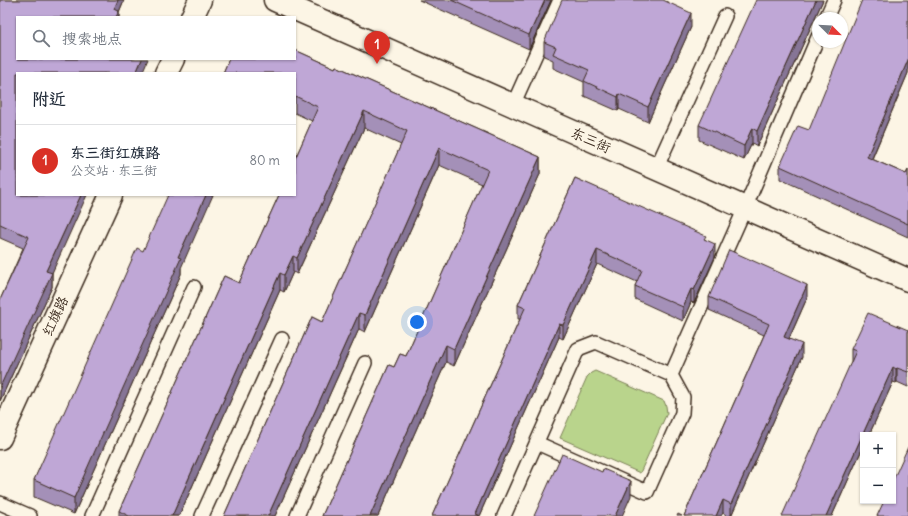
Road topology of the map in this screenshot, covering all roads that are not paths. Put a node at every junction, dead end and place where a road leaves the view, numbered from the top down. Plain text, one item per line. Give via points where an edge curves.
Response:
1 (200, 0) edge
2 (275, 0) edge
3 (560, 0) edge
4 (834, 0) edge
5 (302, 5) edge
6 (829, 12) edge
7 (192, 16) edge
8 (725, 16) dead end
9 (813, 48) edge
10 (172, 60) edge
11 (166, 72) edge
12 (513, 105) junction
13 (656, 169) junction
14 (111, 196) edge
15 (745, 208) junction
16 (908, 280) edge
17 (194, 287) dead end
18 (282, 339) dead end
19 (365, 363) dead end
20 (671, 375) junction
21 (0, 438) edge
22 (537, 442) junction
23 (0, 503) edge
24 (30, 516) edge
25 (92, 516) edge
26 (202, 516) edge
27 (297, 516) edge
28 (504, 516) edge

1 - 7 street
2 - 5 street, 东三街
3 - 12 lane
4 - 6 lane
5 - 12 street, 东三街
8 - 13 lane
9 - 15 lane
10 - 11 street
12 - 13 street, 东三街
13 - 15 street, 东三街
14 - 21 street, 红旗路
15 - 16 street, 东三街
15 - 20 lane
17 - 25 lane
18 - 26 lane
19 - 27 lane
20 - 22 lane via 596,342 578,349
20 - 22 lane via 683,397 682,413 647,492
22 - 28 lane
23 - 24 lane

